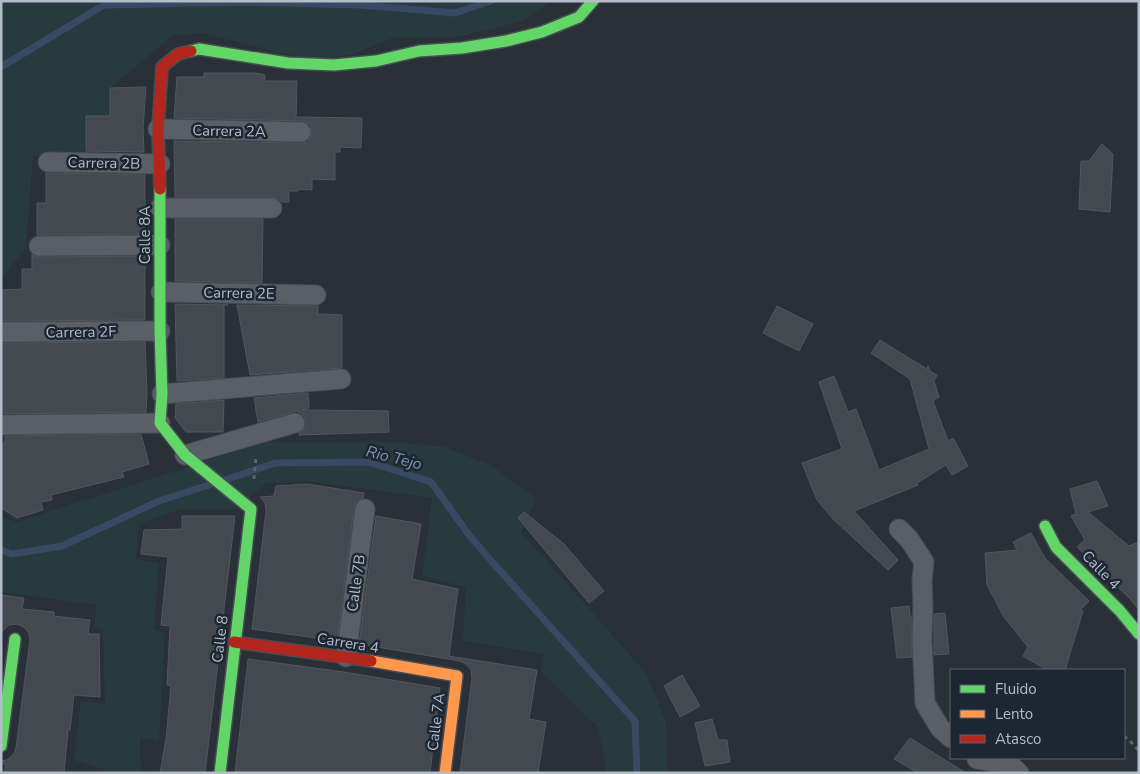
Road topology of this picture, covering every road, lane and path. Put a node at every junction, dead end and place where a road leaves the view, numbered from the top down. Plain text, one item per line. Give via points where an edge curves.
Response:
1 (593, 1) edge
2 (158, 129) junction
3 (301, 132) dead end
4 (48, 162) dead end
5 (160, 164) junction
6 (160, 208) junction
7 (272, 208) dead end
8 (160, 245) junction
9 (39, 246) dead end
10 (160, 292) junction
11 (316, 295) dead end
12 (160, 331) junction
13 (3, 332) dead end
14 (341, 379) dead end
15 (162, 394) junction
16 (160, 423) junction
17 (295, 423) dead end
18 (1, 425) edge
19 (256, 448) dead end
20 (190, 459) junction
21 (254, 481) dead end
22 (365, 509) dead end
23 (1045, 526) dead end
24 (899, 529) dead end
25 (1139, 634) edge
26 (15, 639) dead end
27 (234, 642) junction
28 (346, 656) junction
29 (457, 676) joint
30 (950, 737) edge
31 (1125, 737) edge
32 (1, 746) edge
33 (1139, 751) edge
34 (978, 763) edge
35 (220, 773) edge
36 (445, 773) edge
37 (1019, 773) edge

1 - 2 street, Calle 8A via 579,18 542,32 506,41 420,51 376,61 334,65 288,63 199,48 178,54 162,67
2 - 3 street, Carrera 2A
2 - 5 street, Calle 8A
4 - 5 street, Carrera 2B
5 - 6 street, Calle 8A
6 - 7 street
6 - 8 street, Calle 8A
8 - 9 street
8 - 10 street, Calle 8A
10 - 11 street, Carrera 2E
10 - 12 street, Calle 8A
12 - 13 street, Carrera 2F
12 - 15 street, Calle 8A
14 - 15 street
15 - 16 street, Calle 8A
16 - 18 street
16 - 20 street
17 - 20 street
19 - 21 path
20 - 27 street, Calle 8 via 251,509
22 - 28 street, Calle 7B
23 - 25 street, Calle 4 via 1056,547
24 - 30 street via 924,562 922,639 925,703 940,728
26 - 32 street
27 - 28 street, Carrera 4
27 - 35 street, Calle 8
28 - 29 street, Carrera 4
29 - 36 street, Calle 7A
31 - 33 path
34 - 37 street via 1010,764

